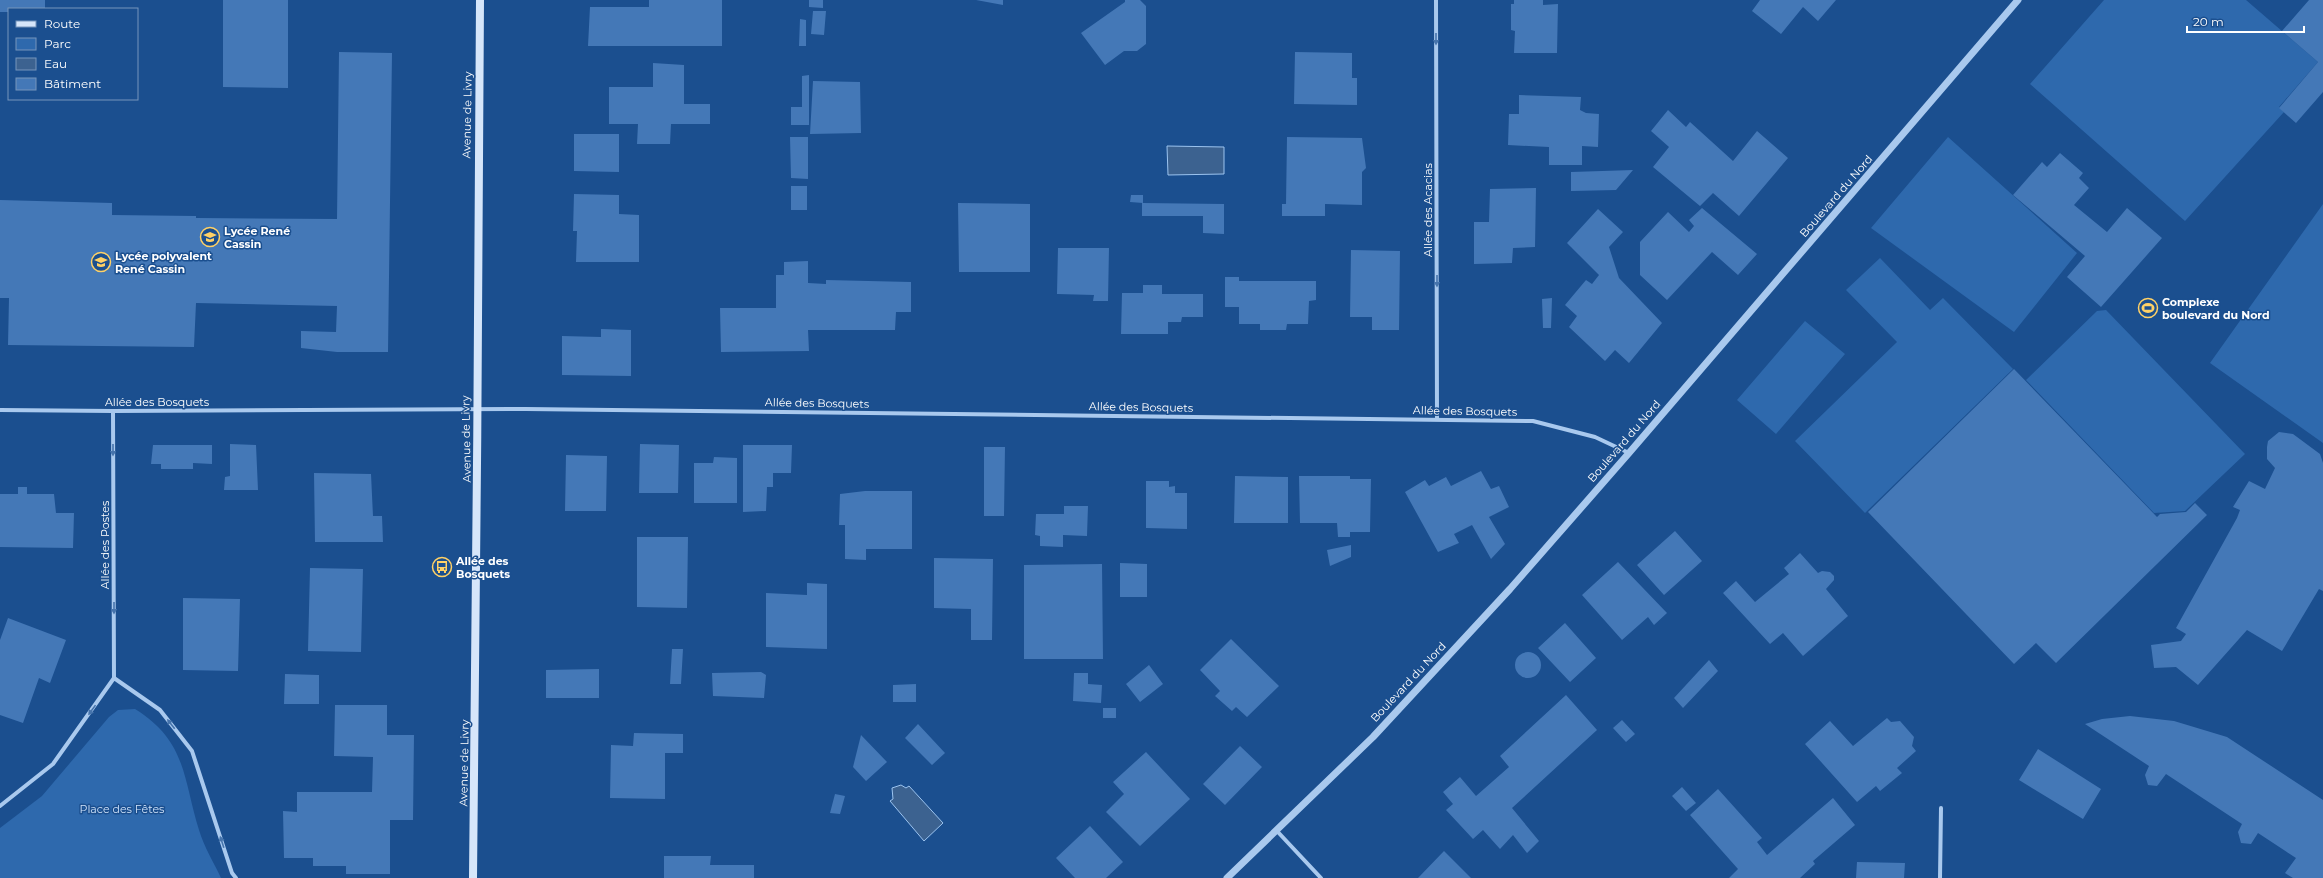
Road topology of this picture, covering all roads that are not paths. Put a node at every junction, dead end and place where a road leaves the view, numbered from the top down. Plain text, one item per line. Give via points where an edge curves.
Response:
1 (480, 0) edge
2 (1436, 0) edge
3 (2018, 0) edge
4 (477, 409) junction
5 (0, 410) edge
6 (113, 411) junction
7 (1437, 419) junction
8 (1629, 453) junction
9 (114, 678) junction
10 (0, 806) edge
11 (1941, 808) dead end
12 (1276, 830) junction
13 (236, 878) edge
14 (473, 878) edge
15 (1227, 878) edge
16 (1321, 878) edge
17 (1940, 878) edge

1 - 4 main road, Avenue de Livry
2 -> 7 street, Allée des Acacias
3 - 8 street, Boulevard du Nord
4 - 6 street, Allée des Bosquets
4 - 7 street, Allée des Bosquets
4 - 14 main road, Avenue de Livry via 478,539
5 - 6 street, Allée des Bosquets
6 -> 9 street, Allée des Postes
7 - 8 street, Allée des Bosquets via 1533,421 1595,437
8 - 12 street, Boulevard du Nord via 1510,589 1373,737
9 -> 10 street via 53,764
13 -> 9 street via 232,873 192,751 160,710
11 - 17 street
12 - 15 street, Boulevard du Nord
12 - 16 street

